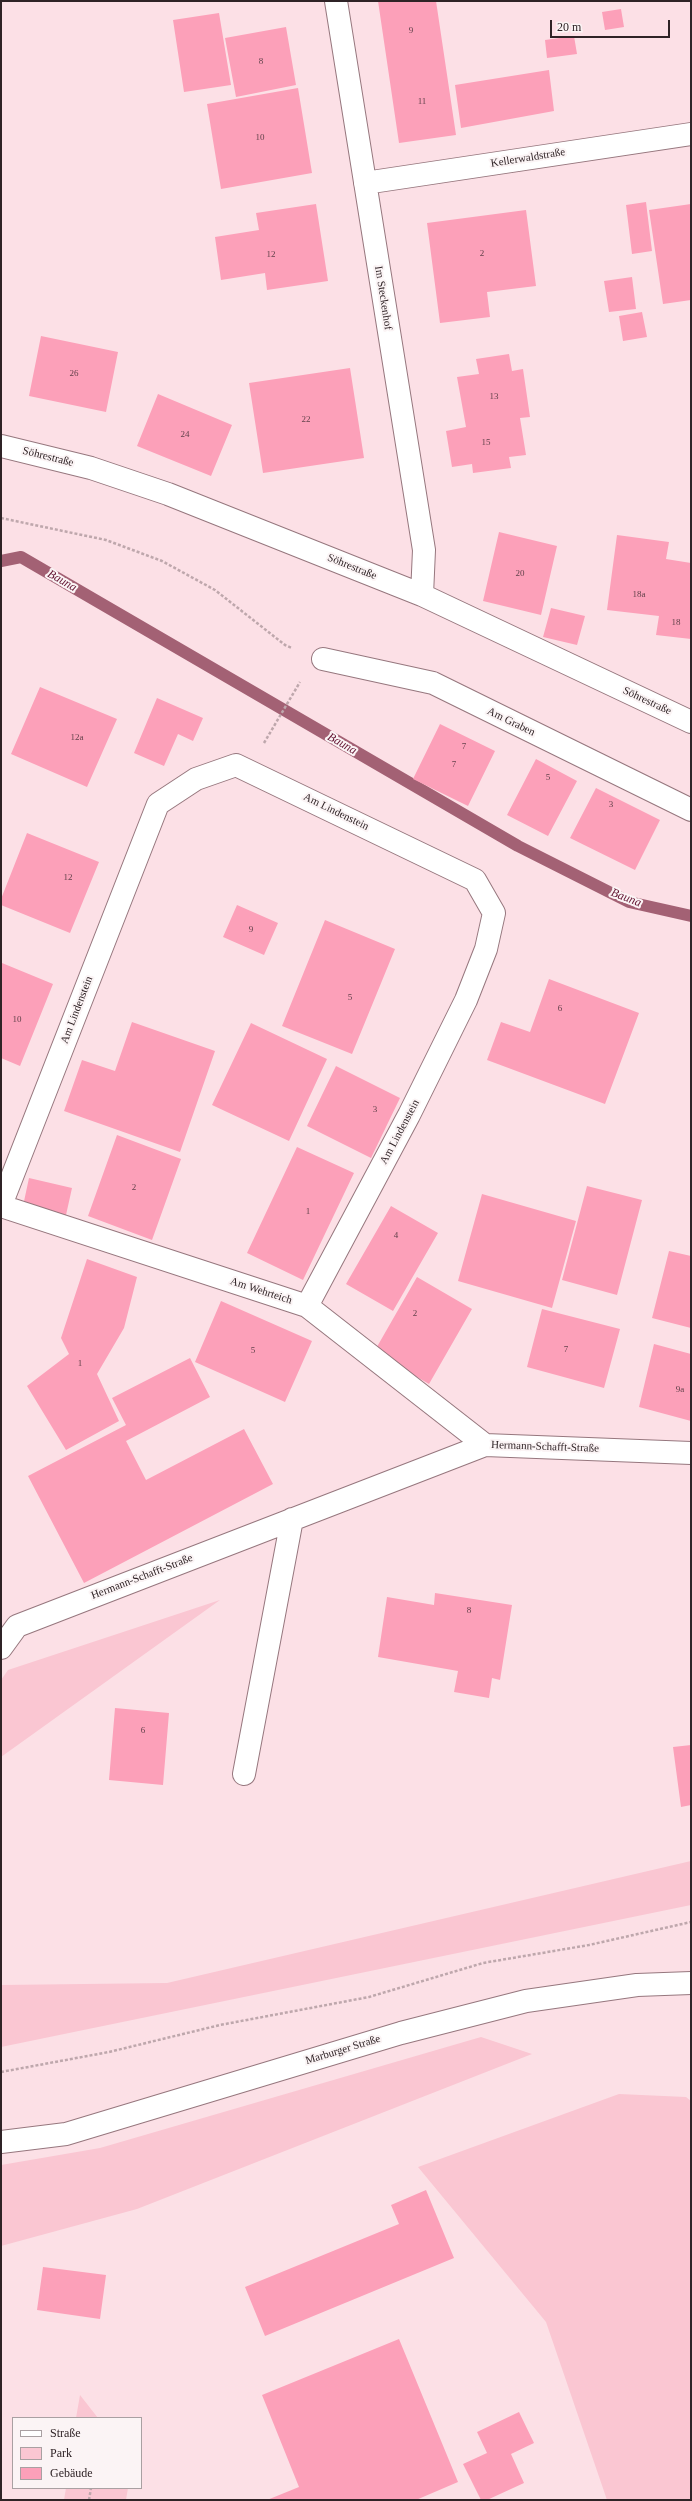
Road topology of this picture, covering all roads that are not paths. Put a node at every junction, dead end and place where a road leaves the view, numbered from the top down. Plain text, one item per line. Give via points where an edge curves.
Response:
1 (336, 1) edge
2 (691, 134) edge
3 (365, 183) junction
4 (1, 446) edge
5 (422, 595) junction
6 (323, 659) road end
7 (691, 722) edge
8 (691, 810) edge
9 (1, 1206) edge
10 (307, 1306) junction
11 (485, 1445) junction
12 (691, 1453) edge
13 (292, 1519) junction
14 (1, 1648) edge
15 (244, 1774) dead end
16 (691, 1982) edge
17 (1, 2142) edge

1 - 3 street, Im Steckenhof
2 - 3 street, Kellerwaldstraße
3 - 5 street, Im Steckenhof via 424,550
4 - 5 street, Söhrestraße via 91,468 168,494
5 - 7 street, Söhrestraße
6 - 8 street, Am Graben via 433,683
9 - 10 street, Am Wehrteich
9 - 10 street, Am Lindenstein via 158,804 196,778 236,765 475,880 494,913 486,949 466,1000 409,1115
10 - 11 street, Am Wehrteich
11 - 12 street, Hermann-Schafft-Straße
11 - 13 street, Hermann-Schafft-Straße
13 - 14 street, Hermann-Schafft-Straße via 17,1626
13 - 15 street
16 - 17 street, Marburger Straße via 636,1985 526,2001 401,2033 66,2134

